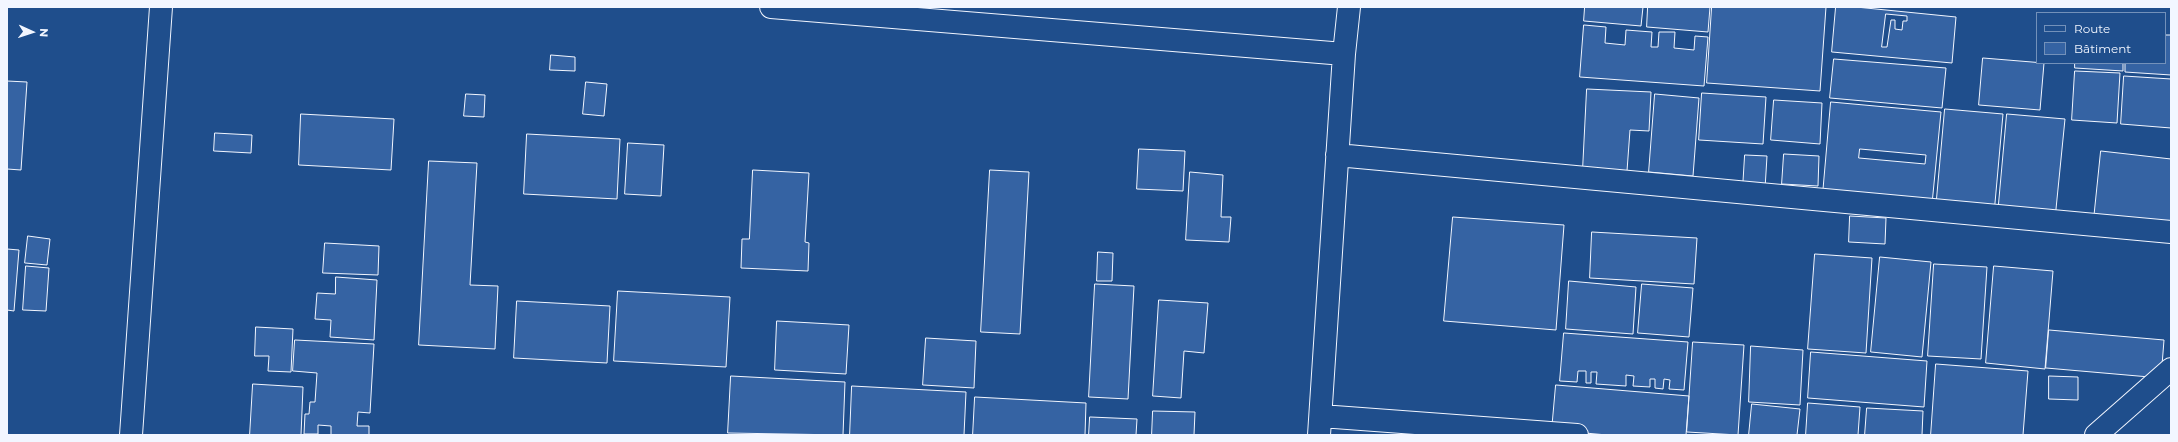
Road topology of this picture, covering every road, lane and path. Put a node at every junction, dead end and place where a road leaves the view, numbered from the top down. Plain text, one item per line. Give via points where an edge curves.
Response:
1 (161, 7) edge
2 (771, 7) edge
3 (1349, 7) edge
4 (1344, 54) junction
5 (1337, 155) junction
6 (2171, 232) edge
7 (2171, 370) edge
8 (1320, 425) edge
9 (131, 435) edge
10 (1577, 435) edge
11 (2096, 435) edge

1 - 9 street
2 - 4 street
3 - 4 street
4 - 5 street
5 - 6 street
5 - 8 street
7 - 11 street
8 - 10 street

